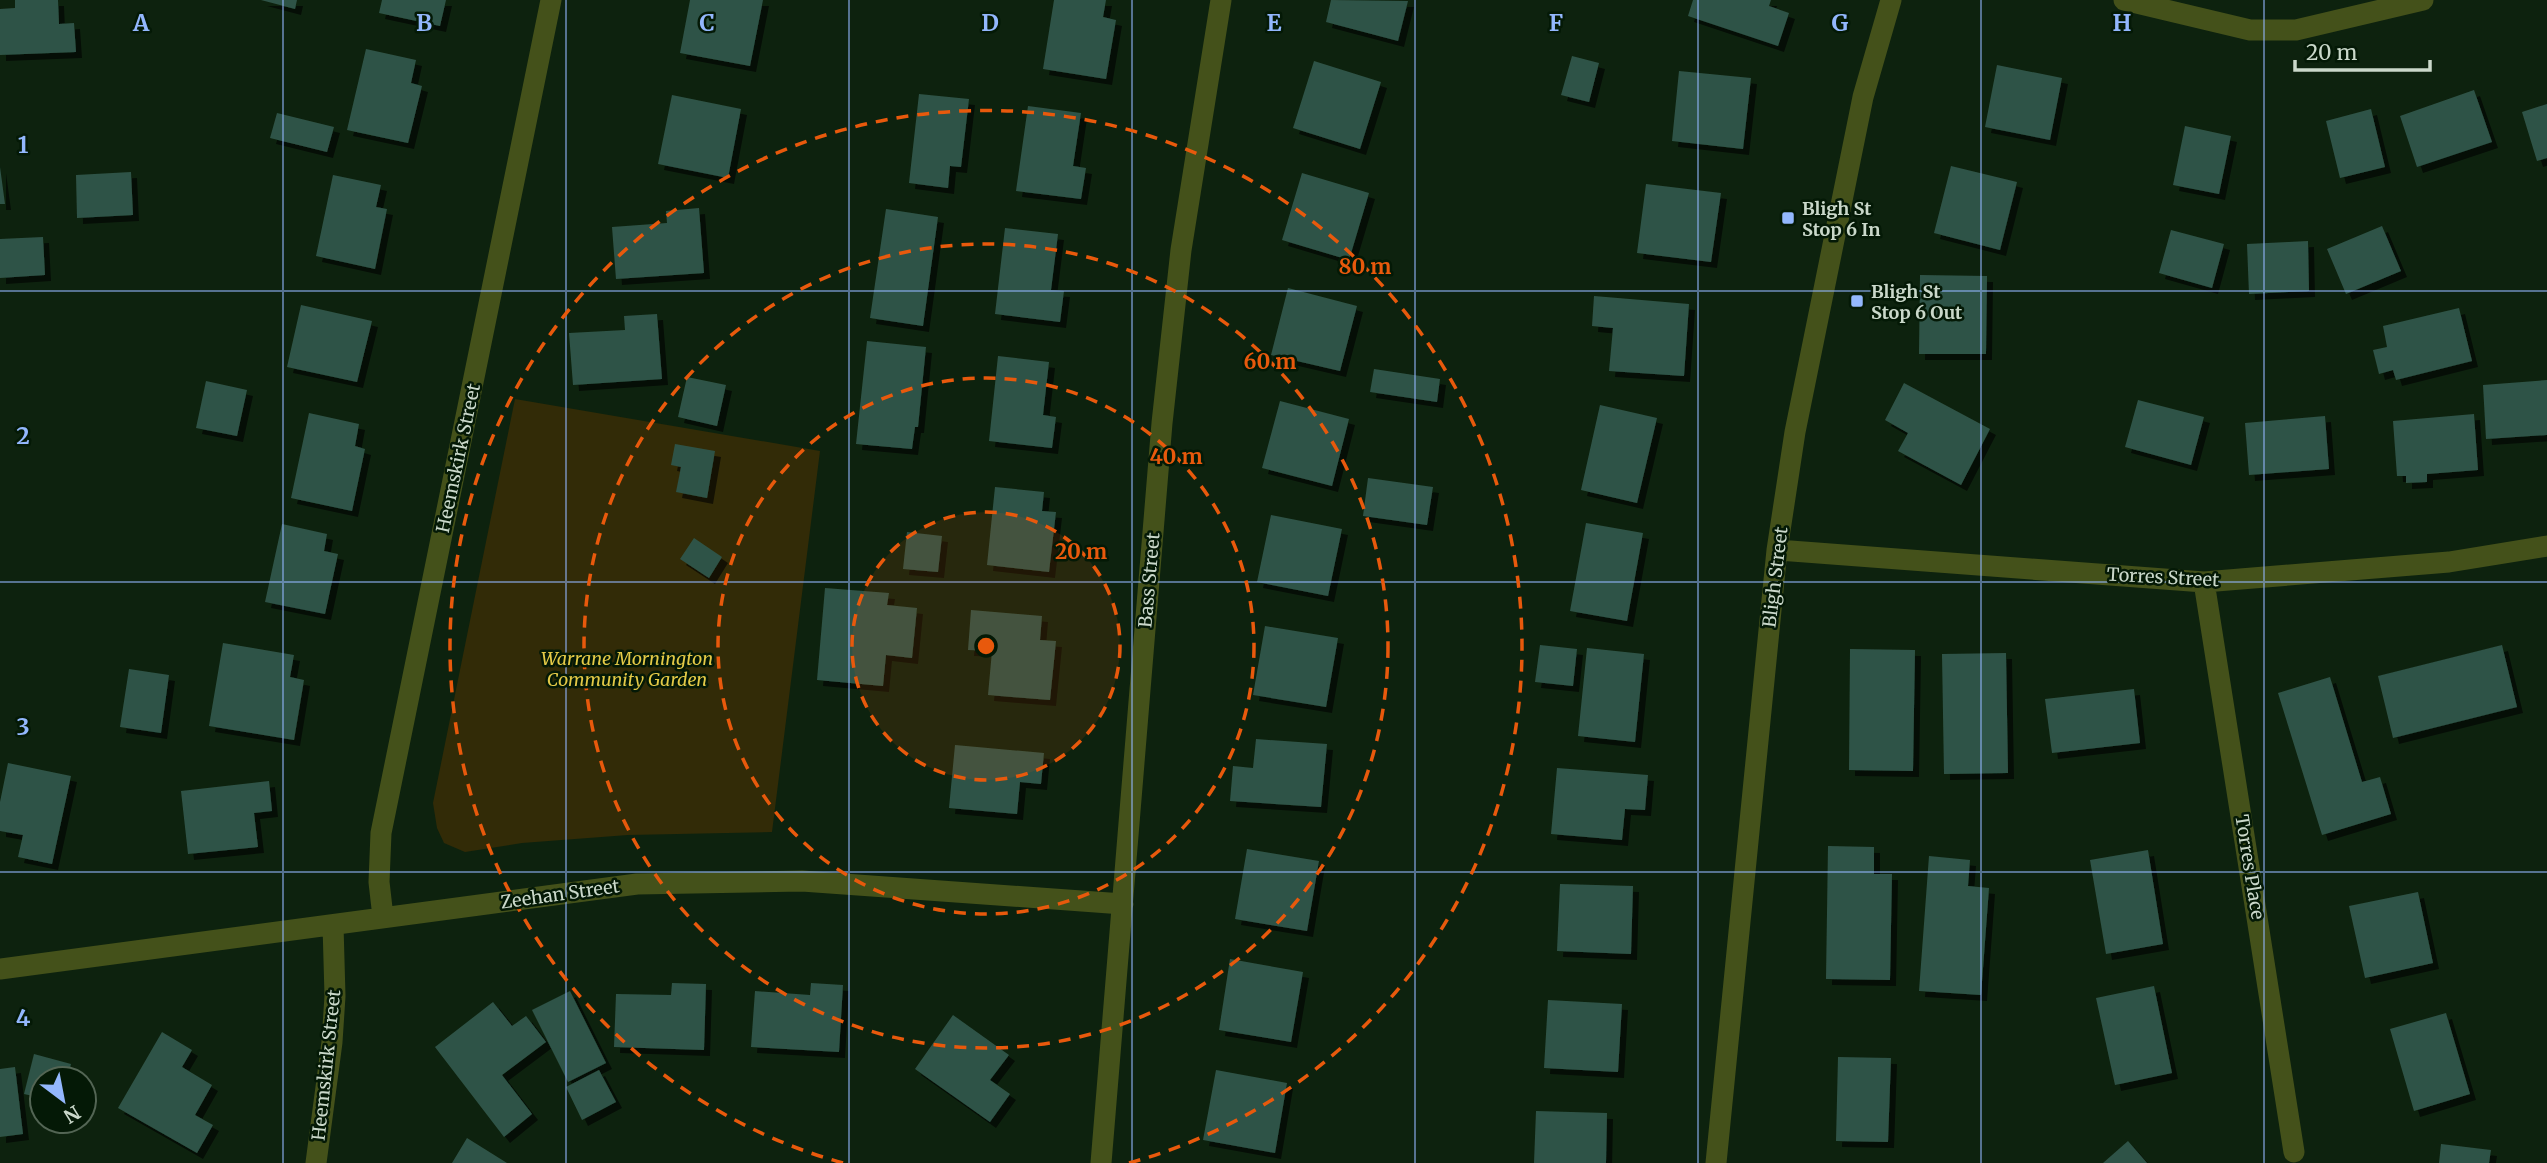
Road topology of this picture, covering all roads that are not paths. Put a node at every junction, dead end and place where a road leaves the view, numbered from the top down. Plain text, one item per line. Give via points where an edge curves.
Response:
1 (551, 0) edge
2 (1221, 0) edge
3 (1891, 0) edge
4 (2124, 0) edge
5 (2423, 0) edge
6 (2547, 547) edge
7 (1777, 550) junction
8 (2204, 582) junction
9 (1123, 904) junction
10 (383, 918) junction
11 (333, 925) junction
12 (0, 969) edge
13 (2294, 1152) dead end
14 (316, 1163) edge
15 (1101, 1163) edge
16 (1716, 1163) edge

1 - 10 street, Heemskirk Street via 382,833 379,882
2 - 9 street, Bass Street via 1181,250 1162,423
3 - 7 street, Bligh Street via 1863,97 1795,432
4 - 5 street via 2250,30 2295,30
6 - 8 street, Torres Street via 2449,562
7 - 8 street, Torres Street
7 - 16 street, Bligh Street
8 - 13 street, Torres Place
9 - 10 street, Zeehan Street via 789,881 637,884
9 - 15 street, Bass Street
10 - 11 street, Zeehan Street
11 - 12 street, Zeehan Street
11 - 14 street, Heemskirk Street via 332,1042

